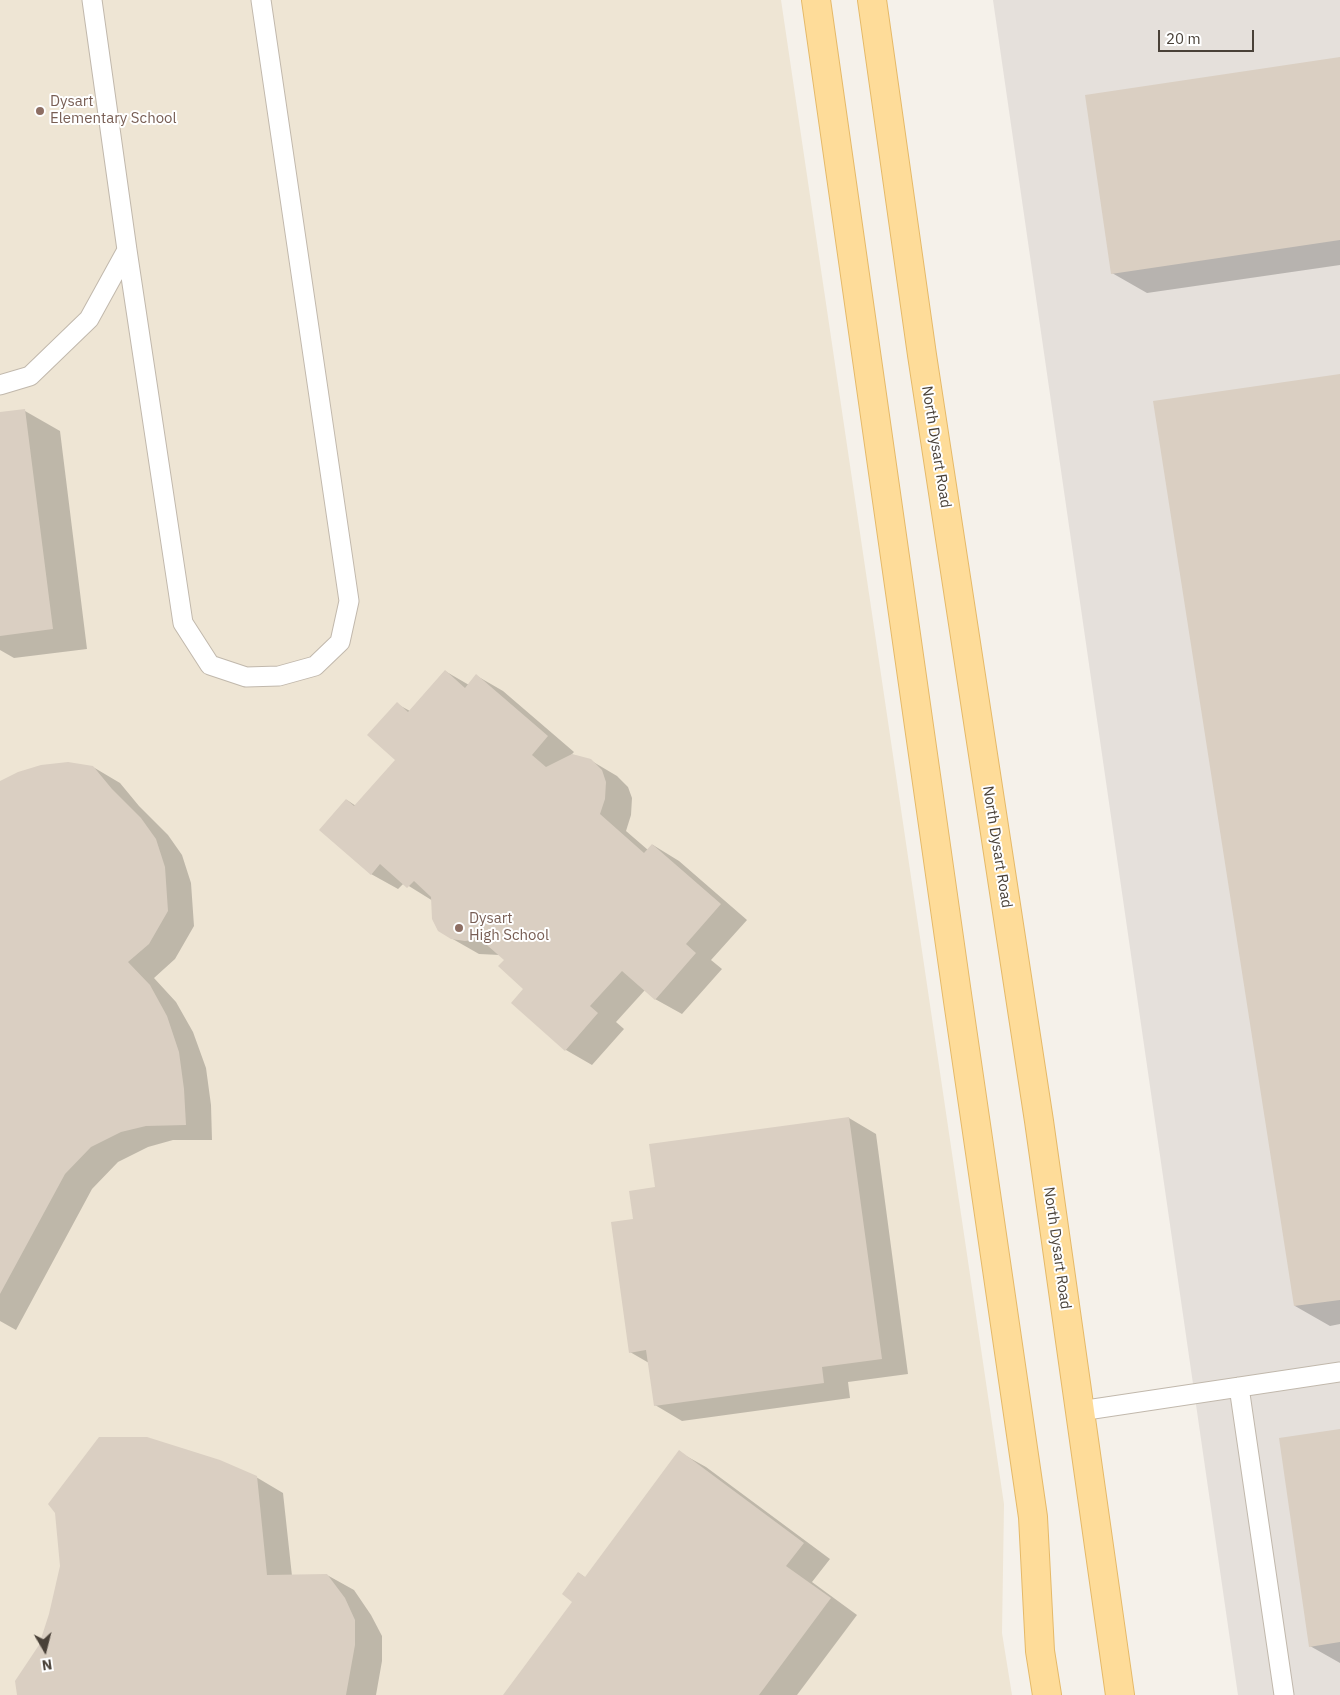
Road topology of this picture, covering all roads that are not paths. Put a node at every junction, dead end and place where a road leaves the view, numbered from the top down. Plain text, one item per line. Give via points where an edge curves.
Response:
1 (92, 0) edge
2 (261, 0) edge
3 (816, 0) edge
4 (872, 0) edge
5 (127, 250) junction
6 (0, 385) edge
7 (1340, 1372) edge
8 (1239, 1387) junction
9 (1080, 1411) junction
10 (1118, 1693) edge
11 (1047, 1695) edge
12 (1284, 1695) edge

1 - 5 lane
2 - 5 lane via 349,601 340,642 315,666 279,676 246,677 210,665 183,623
3 - 11 main road via 1033,1517 1040,1651
4 - 9 main road, North Dysart Road
5 - 6 lane via 89,318 30,376
7 - 8 lane
8 - 9 lane
8 - 12 lane
9 - 10 main road, North Dysart Road

